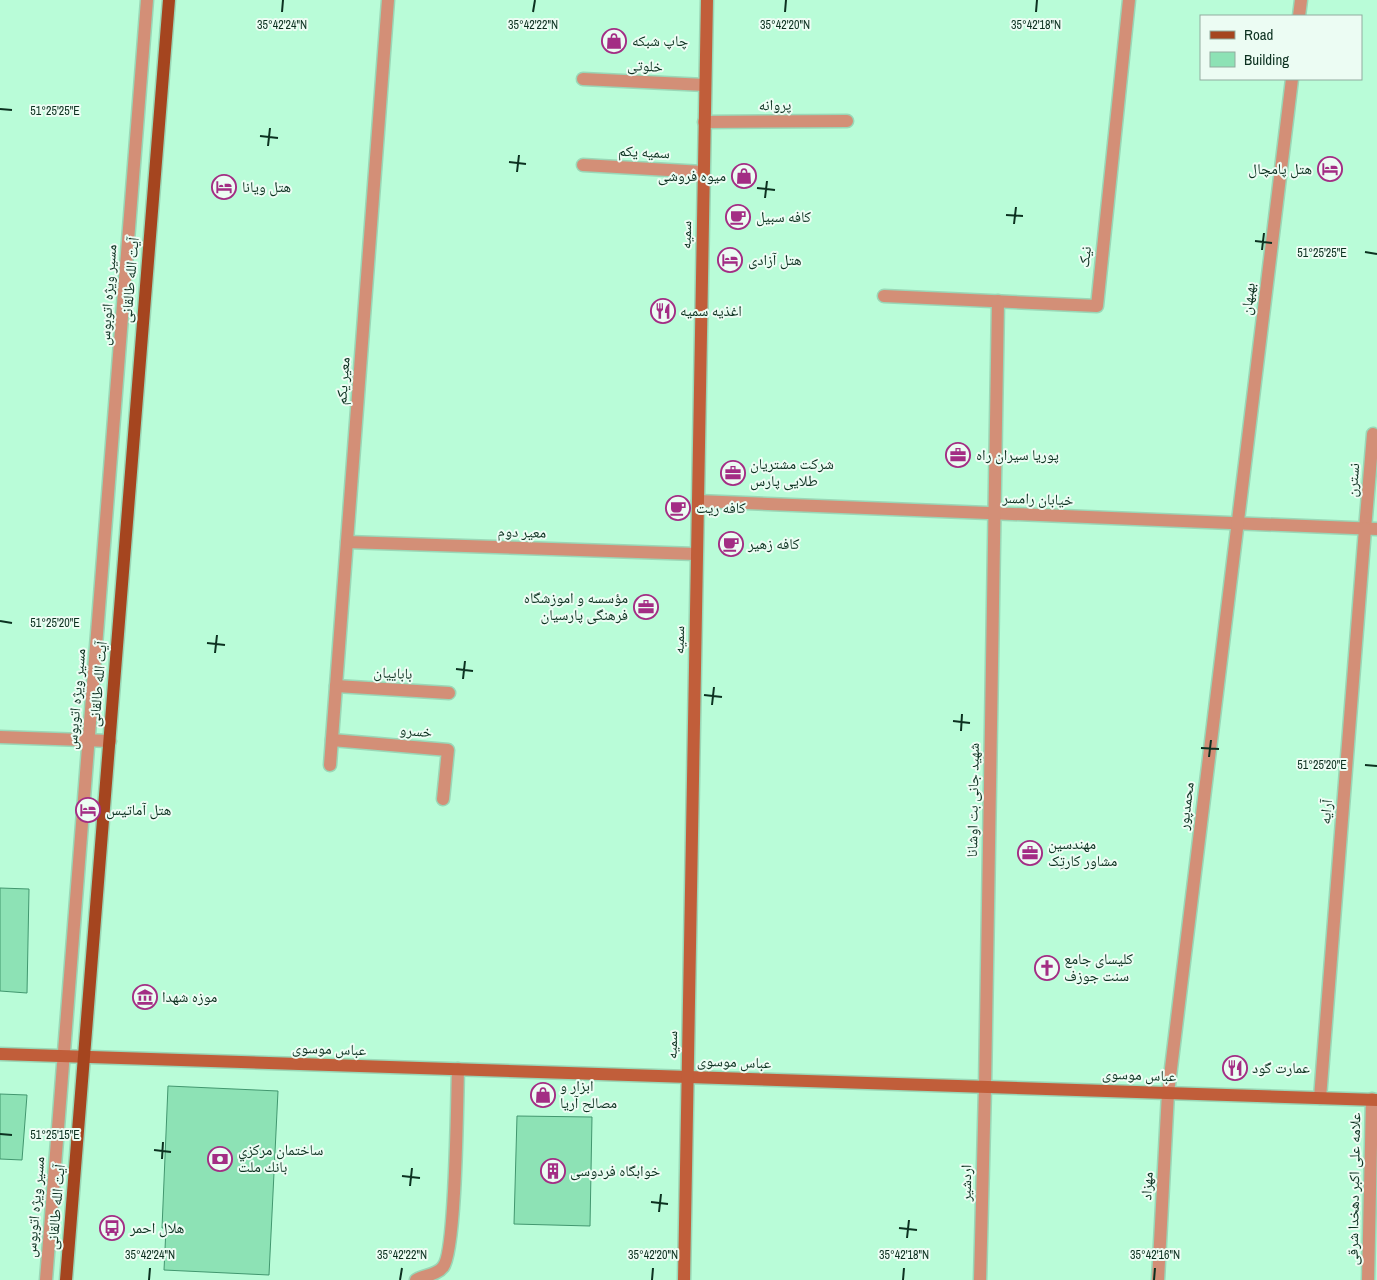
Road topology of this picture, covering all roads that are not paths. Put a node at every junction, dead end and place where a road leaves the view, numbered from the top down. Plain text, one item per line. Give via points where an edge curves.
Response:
1 (147, 0) edge
2 (169, 0) edge
3 (388, 0) edge
4 (706, 0) edge
5 (1129, 0) edge
6 (1301, 0) edge
7 (1299, 15) edge
8 (583, 79) dead end
9 (1292, 80) edge
10 (705, 84) junction
11 (847, 121) dead end
12 (704, 122) junction
13 (583, 165) dead end
14 (703, 172) junction
15 (884, 296) dead end
16 (998, 301) junction
17 (1373, 434) dead end
18 (698, 501) junction
19 (995, 513) junction
20 (1238, 523) junction
21 (1371, 529) edge
22 (347, 542) junction
23 (696, 554) junction
24 (336, 686) junction
25 (449, 692) dead end
26 (0, 736) edge
27 (332, 740) junction
28 (89, 741) junction
29 (110, 741) junction
30 (330, 765) dead end
31 (443, 799) dead end
32 (0, 1054) edge
33 (64, 1056) junction
34 (84, 1056) junction
35 (458, 1069) junction
36 (688, 1077) junction
37 (985, 1087) junction
38 (1168, 1093) junction
39 (1320, 1098) junction
40 (1375, 1100) edge
41 (46, 1280) edge
42 (66, 1280) edge
43 (416, 1280) edge
44 (684, 1280) edge
45 (980, 1280) edge
46 (1158, 1280) edge
47 (1368, 1280) edge

1 - 28 street, مسیر ویژه اتوبوس
2 - 29 main road, آیت الله طالقانی
3 - 22 street, معیر یکم
4 - 10 street, سمیه
5 - 16 street, نیک via 1096,306
6 - 7 street
8 - 10 street, خلوتی
9 - 20 street, بهبهان
10 - 12 street, سمیه
11 - 12 street, پروانه
12 - 14 street, سمیه
13 - 14 street, سمیه یکم
14 - 18 street, سمیه
15 - 16 street, نیک
16 - 19 street
17 - 21 street, نسترن
18 - 19 street, خیابان رامسر
18 - 23 street, سمیه
19 - 20 street, خیابان رامسر
19 - 37 street, شهید جانی بت اوشانا
20 - 21 street, خیابان رامسر
20 - 38 street, محمدپور
21 - 39 street, آرایه
22 - 23 street, معیر دوم
22 - 24 street, معیر یکم
23 - 36 street, سمیه
24 - 25 street, باباییان
24 - 27 street, معیر یکم
26 - 28 street
27 - 30 street, معیر یکم
27 - 31 street, خسرو via 448,750
28 - 29 street
28 - 33 street, مسیر ویژه اتوبوس
29 - 34 main road, آیت الله طالقانی
32 - 33 street, عباس موسوی
33 - 34 street, عباس موسوی
33 - 41 street, مسیر ویژه اتوبوس
34 - 35 street, عباس موسوی
34 - 42 main road, آیت الله طالقانی
35 - 36 street, عباس موسوی
35 - 43 street via 451,1239 444,1267
36 - 37 street, عباس موسوی
36 - 44 street, سمیه
37 - 38 street, عباس موسوی
37 - 45 street, اردشیر
38 - 39 street, عباس موسوی
38 - 46 street, مهزاد
39 - 40 street, عباس موسوی
40 - 47 street, علامه علی اکبر دهخدا شرقی

